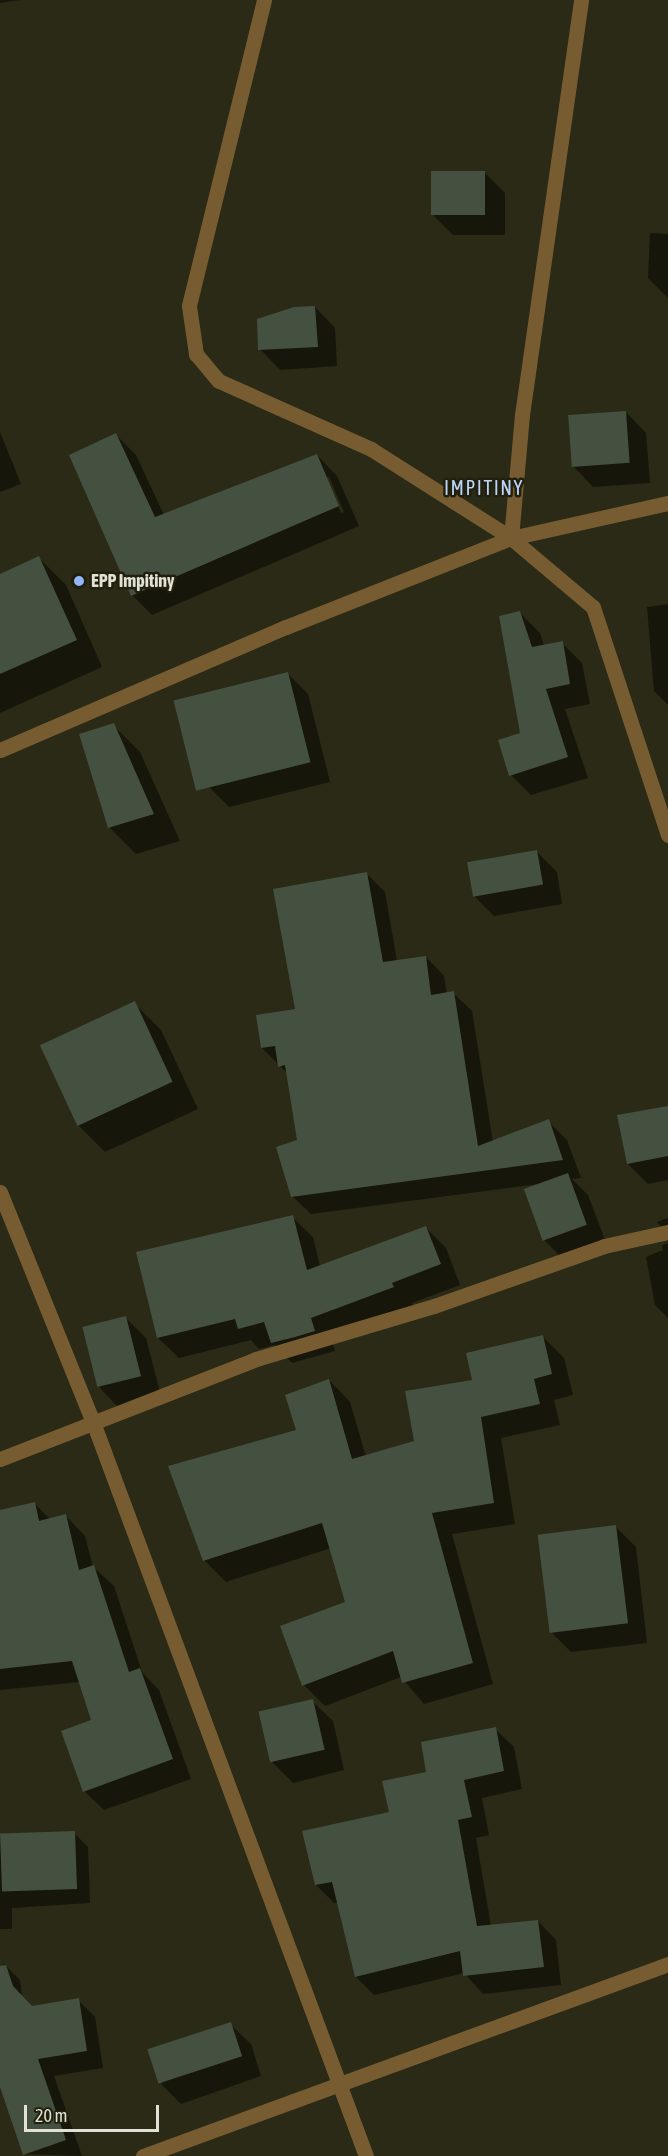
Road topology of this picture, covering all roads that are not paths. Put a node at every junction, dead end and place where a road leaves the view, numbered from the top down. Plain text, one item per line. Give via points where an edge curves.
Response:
1 (264, 0) edge
2 (581, 0) edge
3 (668, 503) edge
4 (511, 538) junction
5 (0, 750) edge
6 (668, 835) edge
7 (0, 1192) edge
8 (668, 1232) edge
9 (93, 1422) junction
10 (0, 1459) edge
11 (668, 1964) edge
12 (339, 2085) junction
13 (143, 2156) edge
14 (366, 2156) edge

1 - 4 street via 189,306 196,354 219,381 371,449
2 - 4 street via 522,415
3 - 4 street
4 - 5 street via 286,627
4 - 6 street via 593,607
7 - 9 street
8 - 9 street via 604,1246 434,1306 256,1359
9 - 10 street
9 - 12 street
11 - 12 street
12 - 13 street
12 - 14 street

